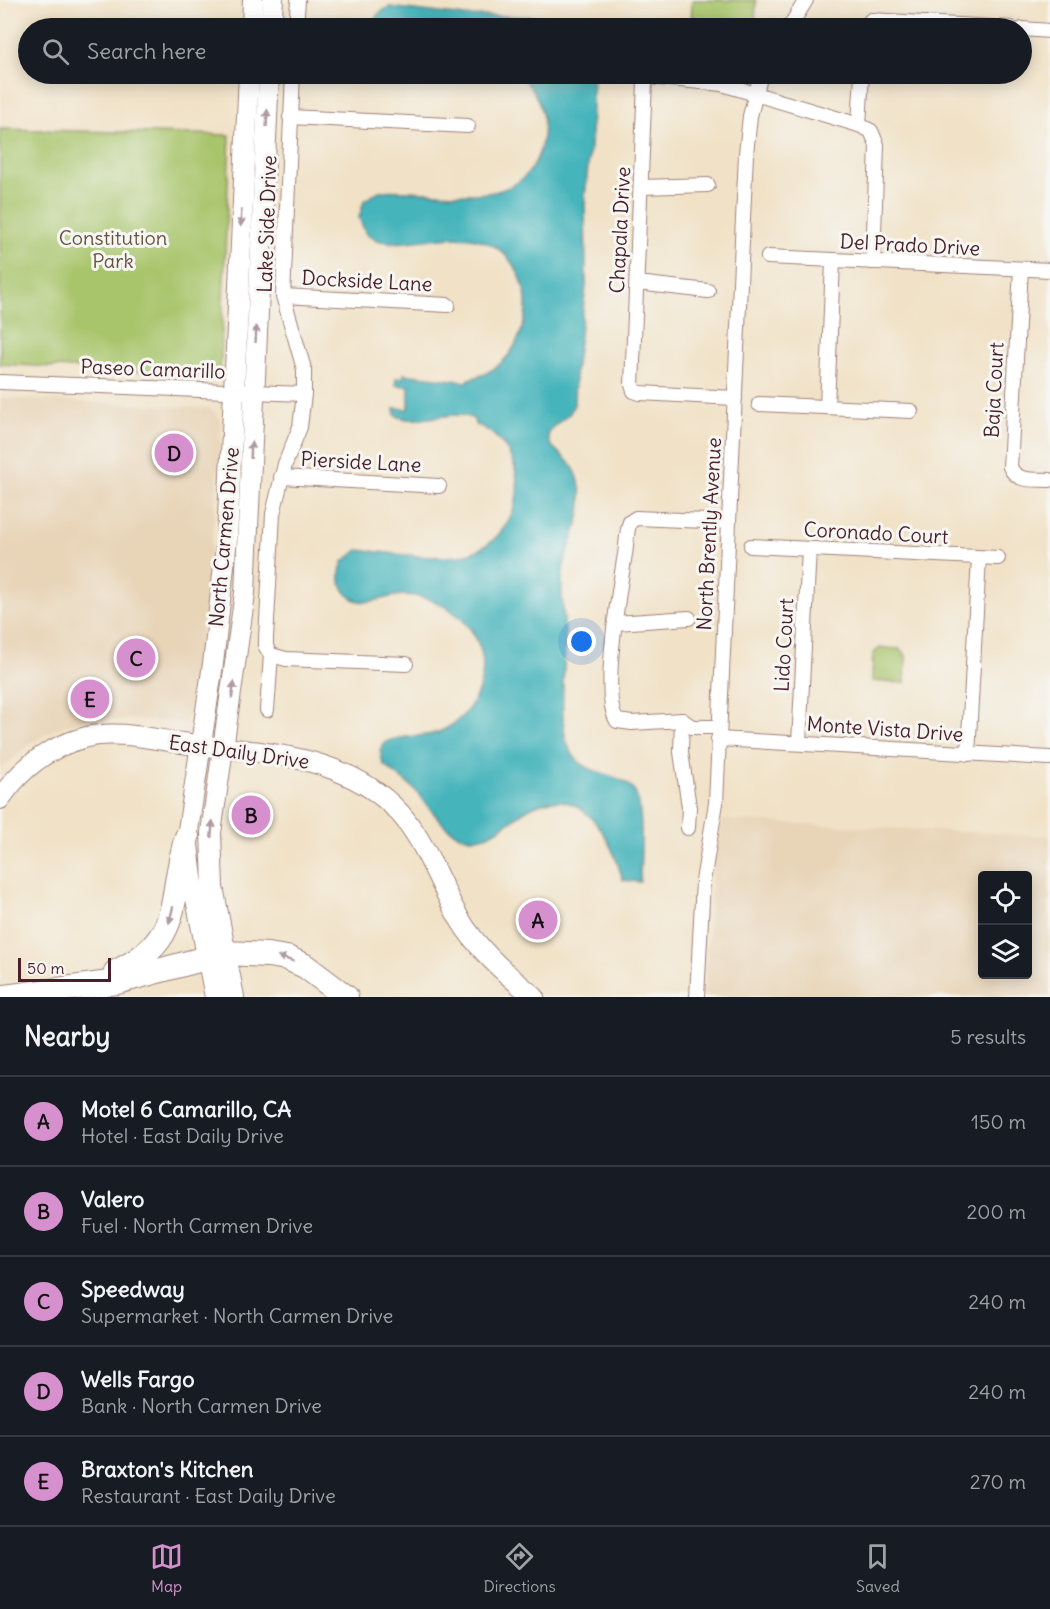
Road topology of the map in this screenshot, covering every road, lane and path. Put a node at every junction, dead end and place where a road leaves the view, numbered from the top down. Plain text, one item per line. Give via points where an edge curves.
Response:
1 (253, 0) edge
2 (273, 0) edge
3 (298, 0) edge
4 (806, 0) edge
5 (252, 18) edge
6 (272, 18) edge
7 (297, 18) edge
8 (795, 18) edge
9 (1032, 30) edge
10 (1050, 31) edge
11 (249, 84) edge
12 (268, 84) edge
13 (292, 84) edge
14 (645, 84) edge
15 (719, 84) edge
16 (757, 84) edge
17 (861, 84) edge
18 (754, 92) junction
19 (290, 117) junction
20 (859, 125) junction
21 (468, 126) dead end
22 (708, 185) dead end
23 (641, 187) junction
24 (768, 258) dead end
25 (833, 261) junction
26 (873, 262) junction
27 (1020, 269) junction
28 (1050, 270) edge
29 (637, 283) junction
30 (708, 291) dead end
31 (283, 296) junction
32 (448, 305) dead end
33 (0, 382) edge
34 (244, 392) junction
35 (304, 394) junction
36 (735, 398) junction
37 (759, 404) dead end
38 (828, 407) junction
39 (911, 411) dead end
40 (281, 477) junction
41 (1050, 480) edge
42 (439, 486) dead end
43 (729, 522) junction
44 (751, 546) dead end
45 (809, 549) junction
46 (980, 558) junction
47 (998, 558) dead end
48 (689, 618) dead end
49 (616, 622) junction
50 (271, 655) junction
51 (406, 664) dead end
52 (267, 710) dead end
53 (682, 720) junction
54 (718, 733) junction
55 (799, 743) junction
56 (200, 745) junction
57 (224, 748) junction
58 (968, 754) junction
59 (1050, 758) edge
60 (0, 799) edge
61 (688, 828) dead end
62 (187, 837) junction
63 (216, 955) junction
64 (96, 983) junction
65 (5, 997) edge
66 (215, 997) edge
67 (234, 997) edge
68 (346, 997) edge
69 (534, 997) edge
70 (698, 997) edge

1 - 5 main road
2 - 6 main road
3 - 7 street
4 - 8 street
9 - 10 street
11 -> 34 main road, North Carmen Drive
34 -> 12 main road, North Carmen Drive
13 - 19 street, Lake Side Drive
14 - 23 street, Chapala Drive
15 - 18 street, Chapala Drive
16 - 18 street, North Brently Avenue
17 - 20 street
18 - 20 street
18 - 36 street, North Brently Avenue via 746,154
19 - 21 street
19 - 31 street, Lake Side Drive
20 - 26 street via 872,131 877,146
22 - 23 street
23 - 29 street, Chapala Drive
24 - 25 street, Del Prado Drive
25 - 26 street, Del Prado Drive
25 - 38 street
26 - 27 street, Del Prado Drive
27 - 28 street, Del Prado Drive
27 - 41 street, Baja Court via 1010,466 1014,474 1024,479
29 - 30 street
29 - 36 street, Chapala Drive via 634,391
31 - 32 street, Dockside Lane
31 - 35 street, Lake Side Drive via 304,369
33 - 34 street, Paseo Camarillo
34 - 35 street, Paseo Camarillo
34 - 56 main road, North Carmen Drive
57 -> 34 main road, North Carmen Drive via 245,593
35 - 40 street, Lake Side Drive via 300,427
36 - 43 street, North Brently Avenue
37 - 38 street
38 - 39 street
40 - 42 street, Pierside Lane
40 - 50 street, Lake Side Drive via 273,514 266,638
43 - 49 street via 636,518 630,522
43 - 54 street, North Brently Avenue
44 - 45 street, Coronado Court
45 - 46 street, Coronado Court
45 - 55 street, Lido Court
46 - 47 street, Coronado Court
46 - 58 street
48 - 49 street
49 - 53 street, Monte Vista Drive via 611,696 616,720
50 - 51 street
50 - 52 street, Lake Side Drive
53 - 54 street, Monte Vista Drive via 692,727
53 - 61 street
54 - 55 street, Monte Vista Drive
54 - 70 street, North Brently Avenue via 716,803 703,880
55 - 58 street, Monte Vista Drive
56 - 57 main road, East Daily Drive
56 - 60 main road, East Daily Drive via 118,735 75,741 34,761
56 - 62 main road, North Carmen Drive
63 -> 57 main road, North Carmen Drive via 211,860 216,790
57 - 69 main road, East Daily Drive via 314,761 381,795 415,832 468,933
58 - 59 street, Monte Vista Drive
62 - 63 main road, North Carmen Drive
62 -> 64 highway via 171,916 161,939 131,965
63 - 64 highway via 117,982
63 - 66 main road, North Carmen Drive
63 - 67 main road, North Carmen Drive
68 -> 63 highway via 305,966 286,958
64 - 65 highway

